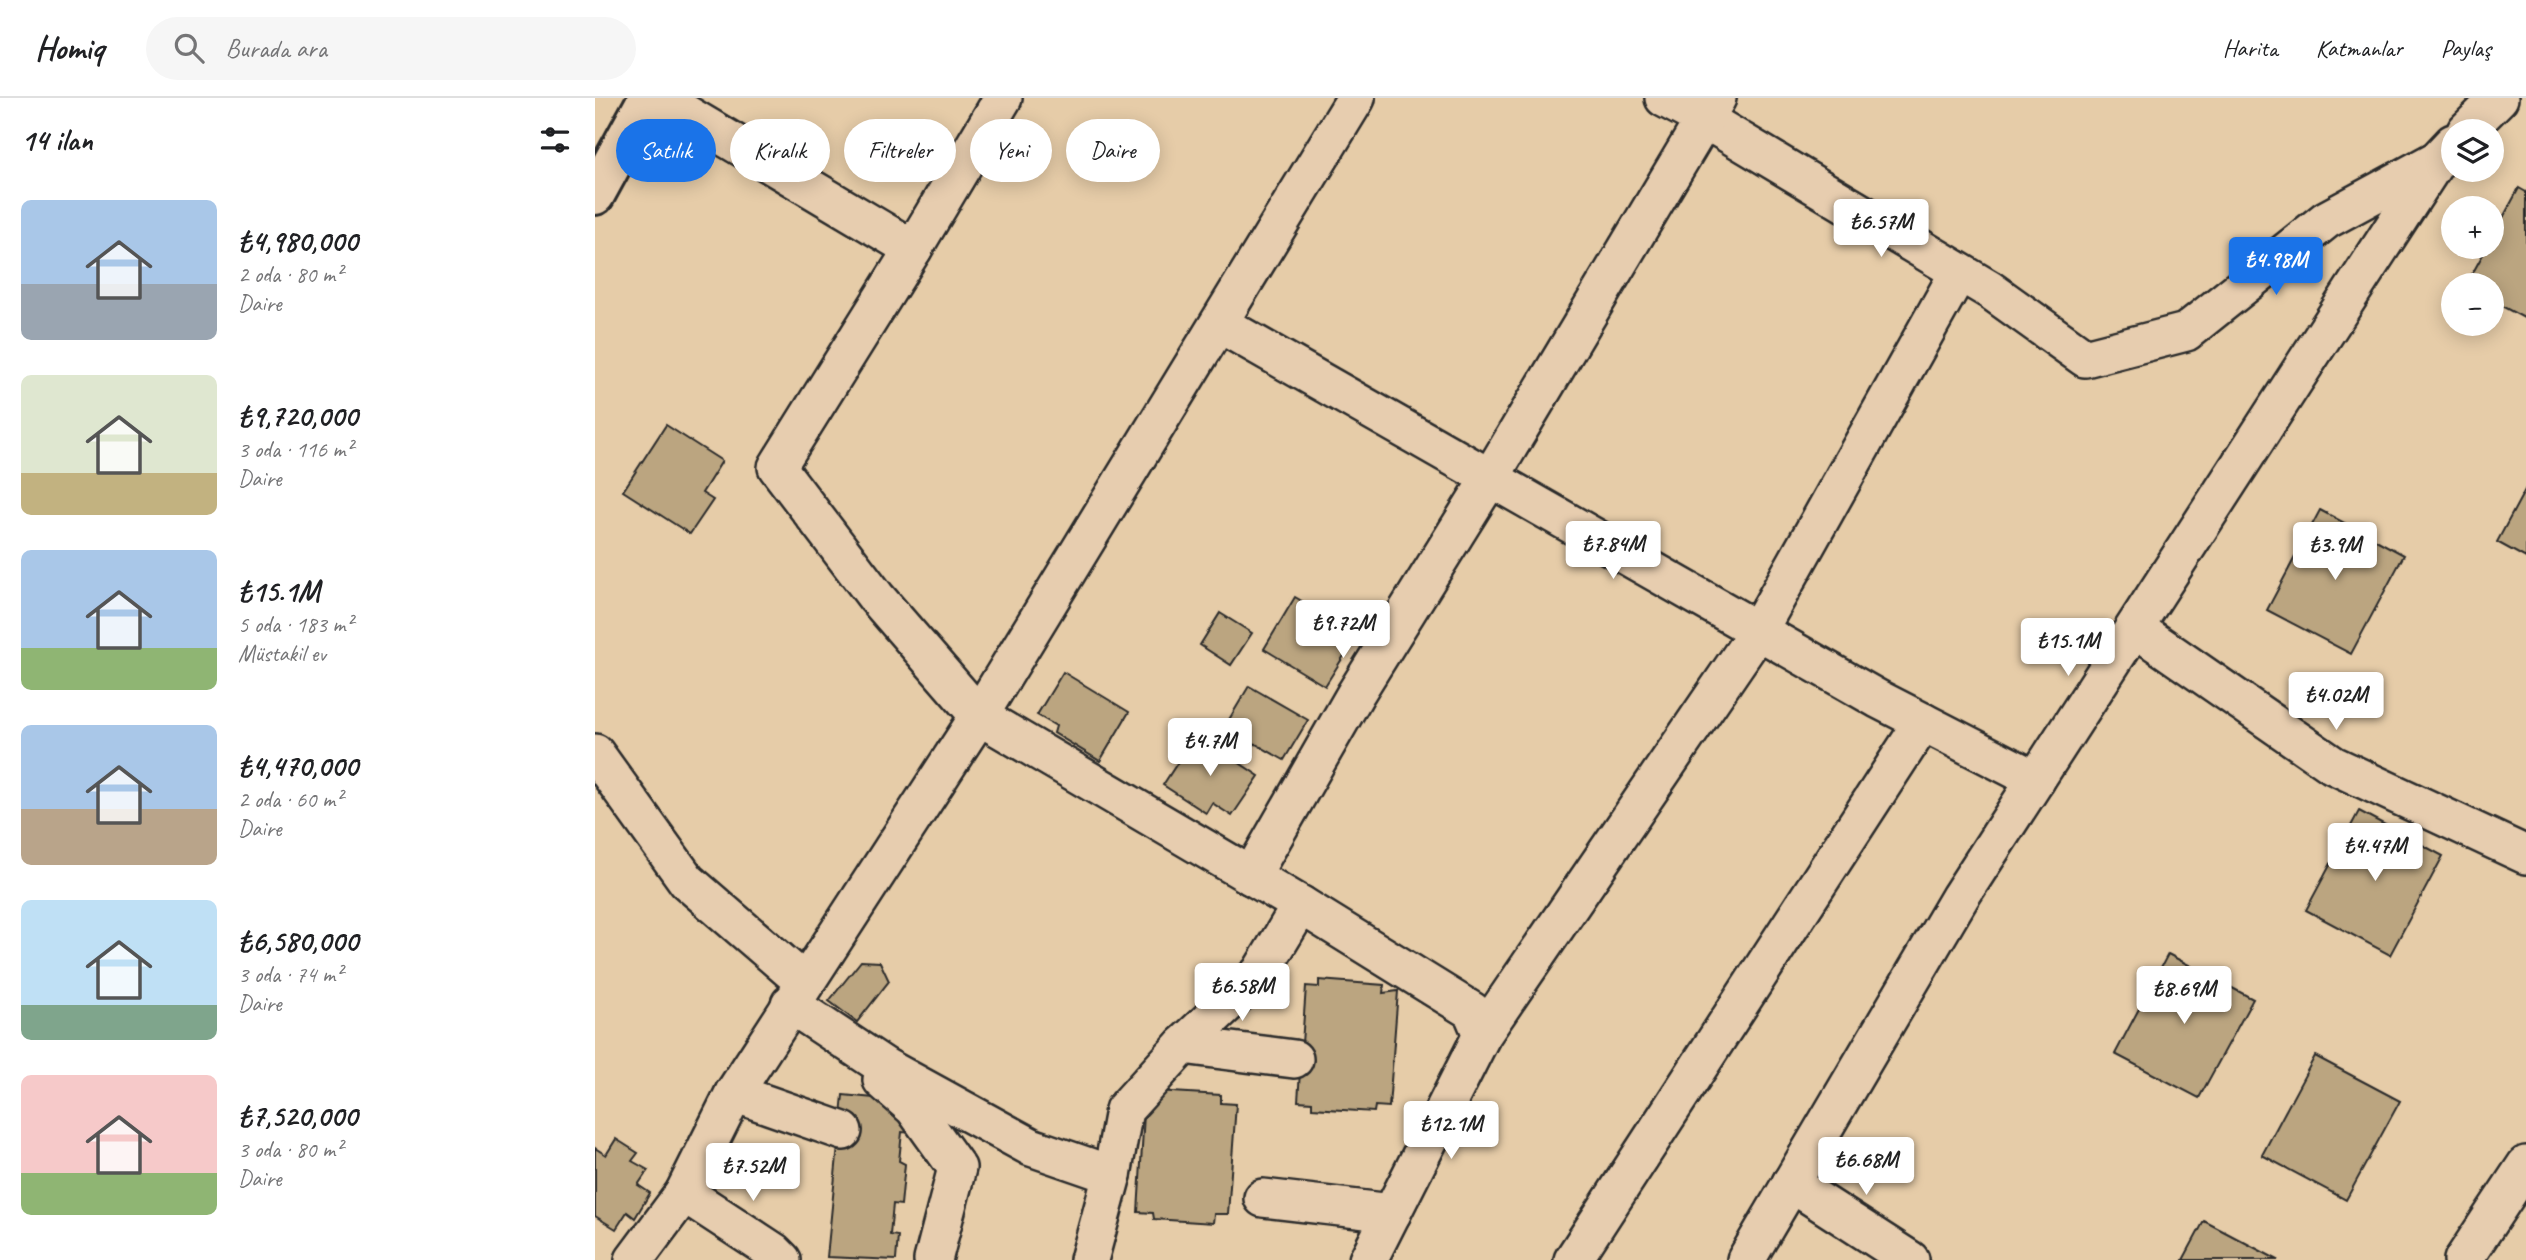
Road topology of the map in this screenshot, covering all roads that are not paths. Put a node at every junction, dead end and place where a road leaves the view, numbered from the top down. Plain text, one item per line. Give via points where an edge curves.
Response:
1 (648, 98) edge
2 (659, 98) edge
3 (1003, 98) edge
4 (1356, 98) edge
5 (1664, 98) edge
6 (2499, 98) edge
7 (1711, 109) edge
8 (2478, 119) edge
9 (2441, 154) edge
10 (2441, 158) edge
11 (595, 195) edge
12 (913, 249) junction
13 (1959, 272) junction
14 (1220, 324) junction
15 (1490, 478) junction
16 (2135, 628) junction
17 (1758, 631) junction
18 (979, 716) junction
19 (1923, 722) junction
20 (595, 753) edge
21 (2036, 780) junction
22 (2526, 855) edge
23 (1251, 876) junction
24 (1301, 905) junction
25 (804, 1003) junction
26 (1482, 1035) junction
27 (1183, 1045) junction
28 (1294, 1059) dead end
29 (734, 1093) junction
30 (843, 1131) dead end
31 (2526, 1165) edge
32 (1112, 1175) junction
33 (1791, 1183) junction
34 (684, 1193) junction
35 (1263, 1198) dead end
36 (1392, 1213) junction
37 (634, 1260) edge
38 (782, 1260) edge
39 (933, 1260) edge
40 (1089, 1260) edge
41 (1368, 1260) edge
42 (1573, 1260) edge
43 (1746, 1260) edge
44 (1910, 1260) edge
45 (2463, 1260) edge

1 - 11 street
2 - 12 street
3 - 12 street
4 - 14 street
5 - 7 street
6 - 8 street
7 - 13 street
7 - 15 street
9 - 13 street via 2326,220 2186,332 2085,359
10 - 16 street
12 - 18 street via 777,467 876,597
13 - 17 street
14 - 15 street
14 - 18 street
15 - 17 street
15 - 23 street via 1356,692
16 - 21 street
16 - 22 street via 2333,765
17 - 19 street
17 - 26 street
18 - 23 street
18 - 25 street
19 - 21 street
19 - 42 street
20 - 25 street via 687,881
21 - 33 street via 1960,898
23 - 24 street
24 - 26 street via 1472,1011
24 - 27 street via 1260,973
25 - 29 street
25 - 32 street via 885,1067 1031,1147
25 - 39 street via 914,1108 957,1168
26 - 36 street
27 - 28 street
27 - 32 street via 1124,1110
29 - 30 street
29 - 34 street
31 - 45 street
32 - 40 street
33 - 43 street
33 - 44 street
34 - 37 street
34 - 38 street
35 - 36 street
36 - 41 street

